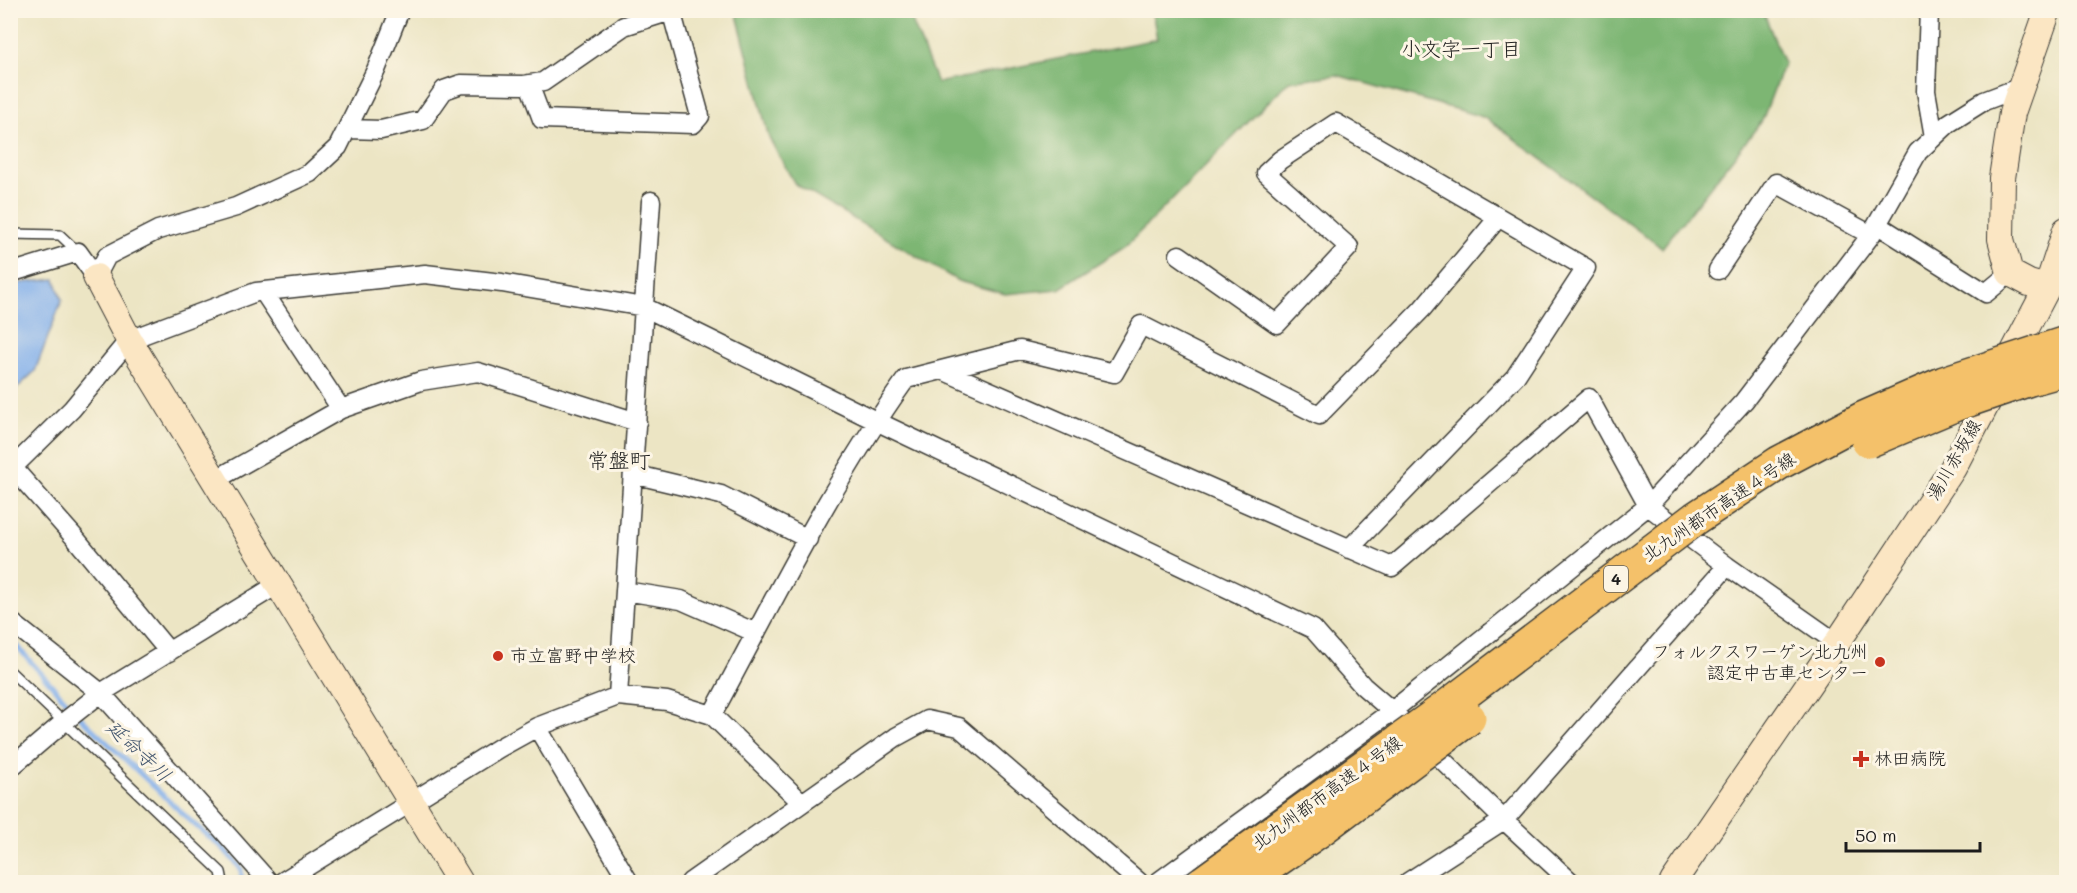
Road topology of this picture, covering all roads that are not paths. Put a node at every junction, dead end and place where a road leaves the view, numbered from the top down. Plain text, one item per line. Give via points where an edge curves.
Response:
1 (400, 10) edge
2 (1929, 10) edge
3 (2048, 10) edge
4 (671, 11) edge
5 (529, 84) junction
6 (2021, 87) junction
7 (348, 129) junction
8 (1934, 137) junction
9 (651, 201) dead end
10 (1498, 218) junction
11 (1874, 230) junction
12 (2067, 230) edge
13 (10, 234) edge
14 (78, 252) junction
15 (1179, 255) dead end
16 (2067, 260) edge
17 (1718, 270) dead end
18 (10, 273) edge
19 (2010, 273) junction
20 (96, 277) junction
21 (2057, 288) edge
22 (263, 291) junction
23 (644, 307) junction
24 (129, 340) junction
25 (2067, 343) edge
26 (2067, 369) edge
27 (942, 370) junction
28 (341, 409) junction
29 (876, 421) junction
30 (637, 422) junction
31 (11, 469) edge
32 (633, 474) junction
33 (215, 480) junction
34 (1648, 506) junction
35 (807, 538) junction
36 (1349, 549) junction
37 (1727, 566) junction
38 (277, 585) junction
39 (625, 591) junction
40 (10, 621) edge
41 (756, 633) junction
42 (1837, 643) junction
43 (169, 652) junction
44 (10, 671) edge
45 (101, 693) junction
46 (618, 696) junction
47 (1392, 711) junction
48 (712, 715) junction
49 (64, 722) junction
50 (537, 727) junction
51 (10, 768) edge
52 (411, 801) junction
53 (802, 803) junction
54 (1504, 820) junction
55 (1207, 846) junction
56 (223, 882) edge
57 (269, 882) edge
58 (282, 882) edge
59 (460, 882) edge
60 (629, 882) edge
61 (690, 882) edge
62 (1139, 882) edge
63 (1158, 882) edge
64 (1204, 882) edge
65 (1238, 882) edge
66 (1245, 882) edge
67 (1407, 882) edge
68 (1571, 882) edge
69 (1673, 882) edge

1 - 7 street
2 - 8 street via 1926,91
3 - 6 main road
4 - 5 street via 624,26 543,82
4 - 5 street via 700,116 693,124 542,119
5 - 7 street via 461,84 444,90 423,120 381,130
6 - 8 street via 1984,101
6 - 19 main road via 2012,112 2002,178 2001,239
7 - 20 street via 338,147 310,173 236,207 158,230 108,256
8 - 11 street via 1918,152
9 - 23 street
10 - 15 street via 1336,123 1266,172 1349,247 1277,324
10 - 27 street via 1422,309 1319,415 1141,325 1114,373 1020,350
10 - 36 street via 1586,268 1515,377
11 - 17 street via 1776,183
11 - 19 street via 1986,293
11 - 34 street via 1744,401
12 - 21 main road
13 - 14 lane via 60,235
14 - 18 street
14 - 20 street
16 - 21 main road
19 - 21 main road via 2029,283
20 - 24 main road
21 - 42 main road, 湯川赤坂線 via 1953,468
22 - 23 street via 425,274
22 - 24 street
22 - 28 street
23 - 29 street
23 - 30 street
24 - 31 street via 72,409
24 - 33 main road
25 - 64 highway, 北九州都市高速４号線 / 4, bridge via 1944,383 1864,418 1779,463 1696,518 1445,708
26 - 66 highway, 北九州都市高速４号線 / 4, bridge via 1954,405 1874,438 1791,481 1711,536
27 - 29 street via 906,379
27 - 36 street
28 - 30 street via 421,381 478,372
28 - 33 street
29 - 35 street
29 - 47 street via 1314,630 1363,686
30 - 32 street
31 - 43 street via 75,538
32 - 35 street via 720,495
32 - 39 street
33 - 38 main road
34 - 36 street via 1589,398 1392,567
34 - 37 street
34 - 47 street
35 - 41 street
37 - 42 street
37 - 54 street
38 - 43 street
38 - 52 main road
39 - 41 street via 681,600
39 - 46 street
40 - 45 street
41 - 48 street
42 - 69 main road, 湯川赤坂線
43 - 45 street
44 - 49 lane
45 - 49 street
45 - 57 street
46 - 48 street via 667,701
46 - 50 street
47 - 54 street
47 - 55 street
48 - 53 street
49 - 51 street
49 - 56 lane via 221,872
50 - 52 street
50 - 60 street
52 - 58 street
52 - 59 main road
53 - 61 street
53 - 62 street via 927,720 959,727
54 - 67 street
54 - 68 street
55 - 63 street
55 - 65 street

